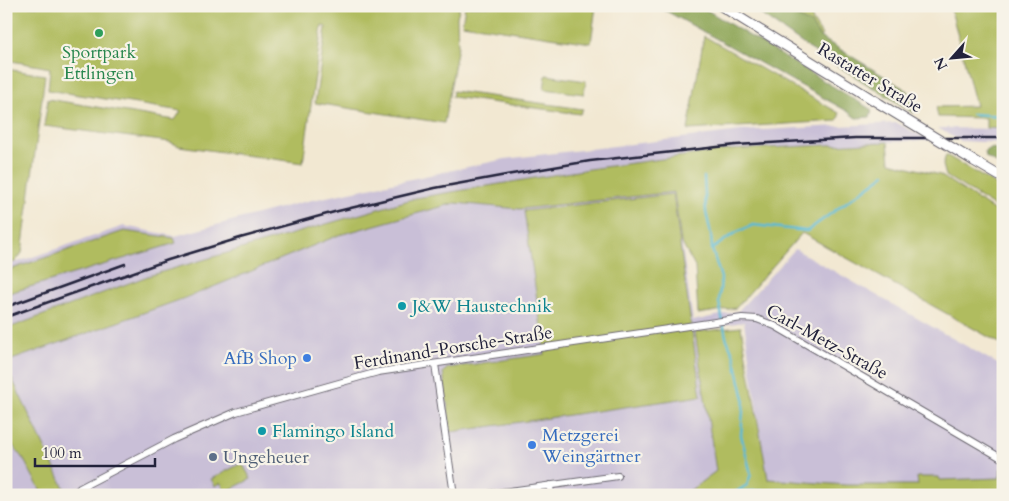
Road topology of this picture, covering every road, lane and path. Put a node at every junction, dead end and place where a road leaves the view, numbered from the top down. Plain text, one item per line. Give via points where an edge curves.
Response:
1 (721, 6) edge
2 (1003, 178) edge
3 (621, 335) joint
4 (435, 364) junction
5 (1003, 459) edge
6 (618, 476) dead end
7 (550, 484) junction
8 (73, 495) edge
9 (454, 495) edge
10 (481, 495) edge
11 (551, 495) edge

1 - 2 main road, Rastatter Straße, bridge
3 - 4 street, Ferdinand-Porsche-Straße
3 - 5 street, Carl-Metz-Straße via 730,319 750,318 765,322
4 - 8 street, Ferdinand-Porsche-Straße via 378,372 236,412 174,439 80,488
4 - 9 street
6 - 7 street
7 - 10 street
7 - 11 street

